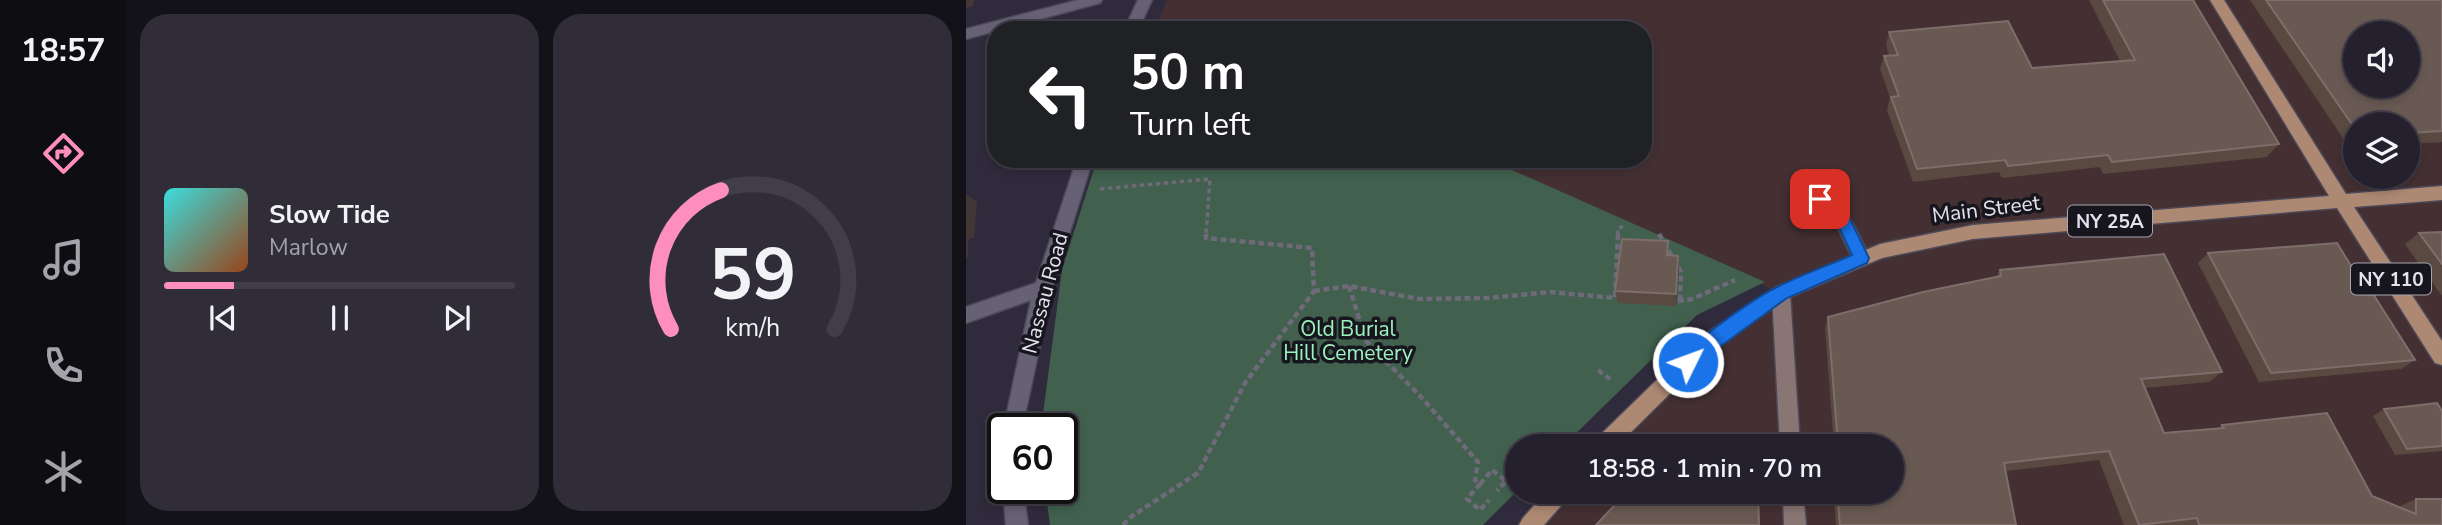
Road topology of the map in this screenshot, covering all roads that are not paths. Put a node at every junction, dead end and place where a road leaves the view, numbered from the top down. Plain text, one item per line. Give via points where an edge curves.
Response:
1 (1095, 0) edge
2 (1145, 0) edge
3 (2217, 0) edge
4 (1015, 21) edge
5 (1135, 21) edge
6 (987, 28) edge
7 (966, 34) edge
8 (1082, 168) edge
9 (2442, 193) edge
10 (1820, 199) dead end
11 (2341, 201) junction
12 (1861, 258) junction
13 (1043, 288) junction
14 (1781, 293) junction
15 (966, 315) edge
16 (2442, 356) edge
17 (1016, 413) edge
18 (1615, 434) edge
19 (1789, 434) edge
20 (1015, 504) edge
21 (1549, 504) edge
22 (1794, 504) edge
23 (1017, 525) edge
24 (1530, 525) edge
25 (1795, 525) edge

1 - 4 street
2 - 5 street
3 - 11 main road, NY 110
6 - 7 street
8 - 13 street, Nassau Road
9 - 11 main road, Main Street / NY 25A
10 - 12 street via 1844,223
11 - 12 main road, Main Street / NY 25A via 1973,232
11 - 16 main road, NY 110
12 - 14 main road, Main Street / NY 25A
13 - 15 street
13 - 17 street, Nassau Road
14 - 18 main road, Main Street / NY 25A via 1708,343
14 - 19 street
20 - 23 street
21 - 24 main road
22 - 25 street

